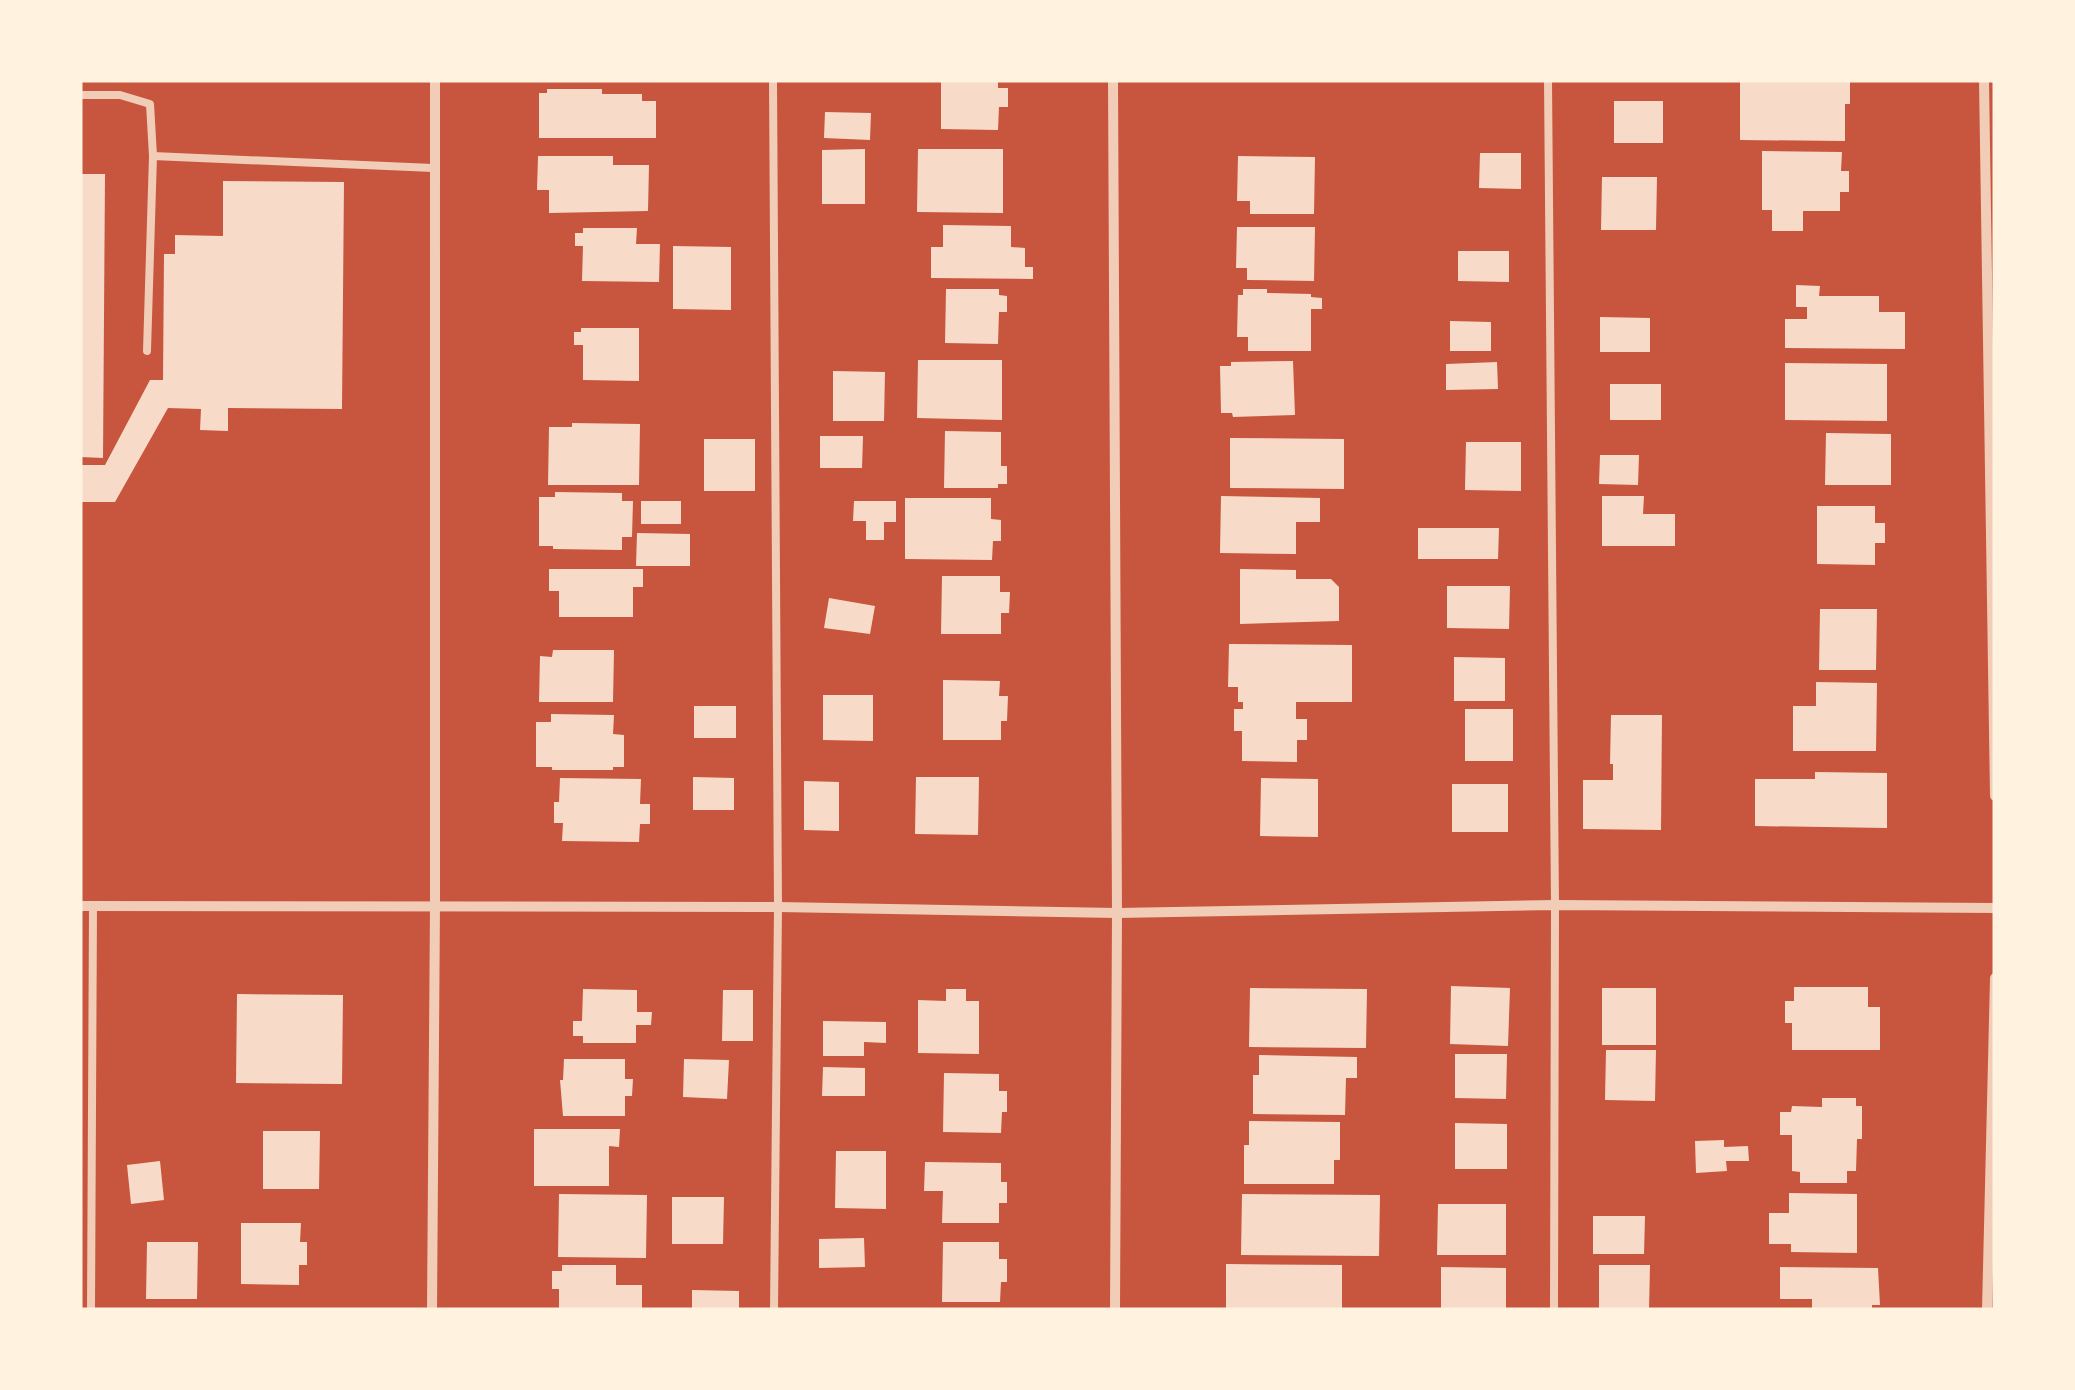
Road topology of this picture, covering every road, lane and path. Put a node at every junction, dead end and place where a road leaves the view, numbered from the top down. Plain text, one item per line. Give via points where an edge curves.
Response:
1 (435, 80) edge
2 (773, 80) edge
3 (1113, 80) edge
4 (1548, 80) edge
5 (1984, 80) edge
6 (80, 95) edge
7 (153, 156) junction
8 (433, 168) junction
9 (147, 352) dead end
10 (1995, 796) edge
11 (435, 905) junction
12 (1555, 905) junction
13 (80, 906) edge
14 (93, 906) junction
15 (778, 907) junction
16 (1995, 908) edge
17 (1117, 913) junction
18 (1995, 978) edge
19 (91, 1310) edge
20 (432, 1310) edge
21 (774, 1310) edge
22 (1115, 1310) edge
23 (1554, 1310) edge
24 (1987, 1310) edge

1 - 8 street
2 - 15 lane
3 - 17 street
4 - 12 lane
5 - 10 street
6 - 7 lane via 120,95 150,104
7 - 8 lane
7 - 9 lane
8 - 11 street
11 - 14 street
11 - 15 street
11 - 20 street
12 - 16 street
12 - 17 street
12 - 23 lane
13 - 14 street
14 - 19 lane
15 - 17 street
15 - 21 lane
17 - 22 street
18 - 24 street

